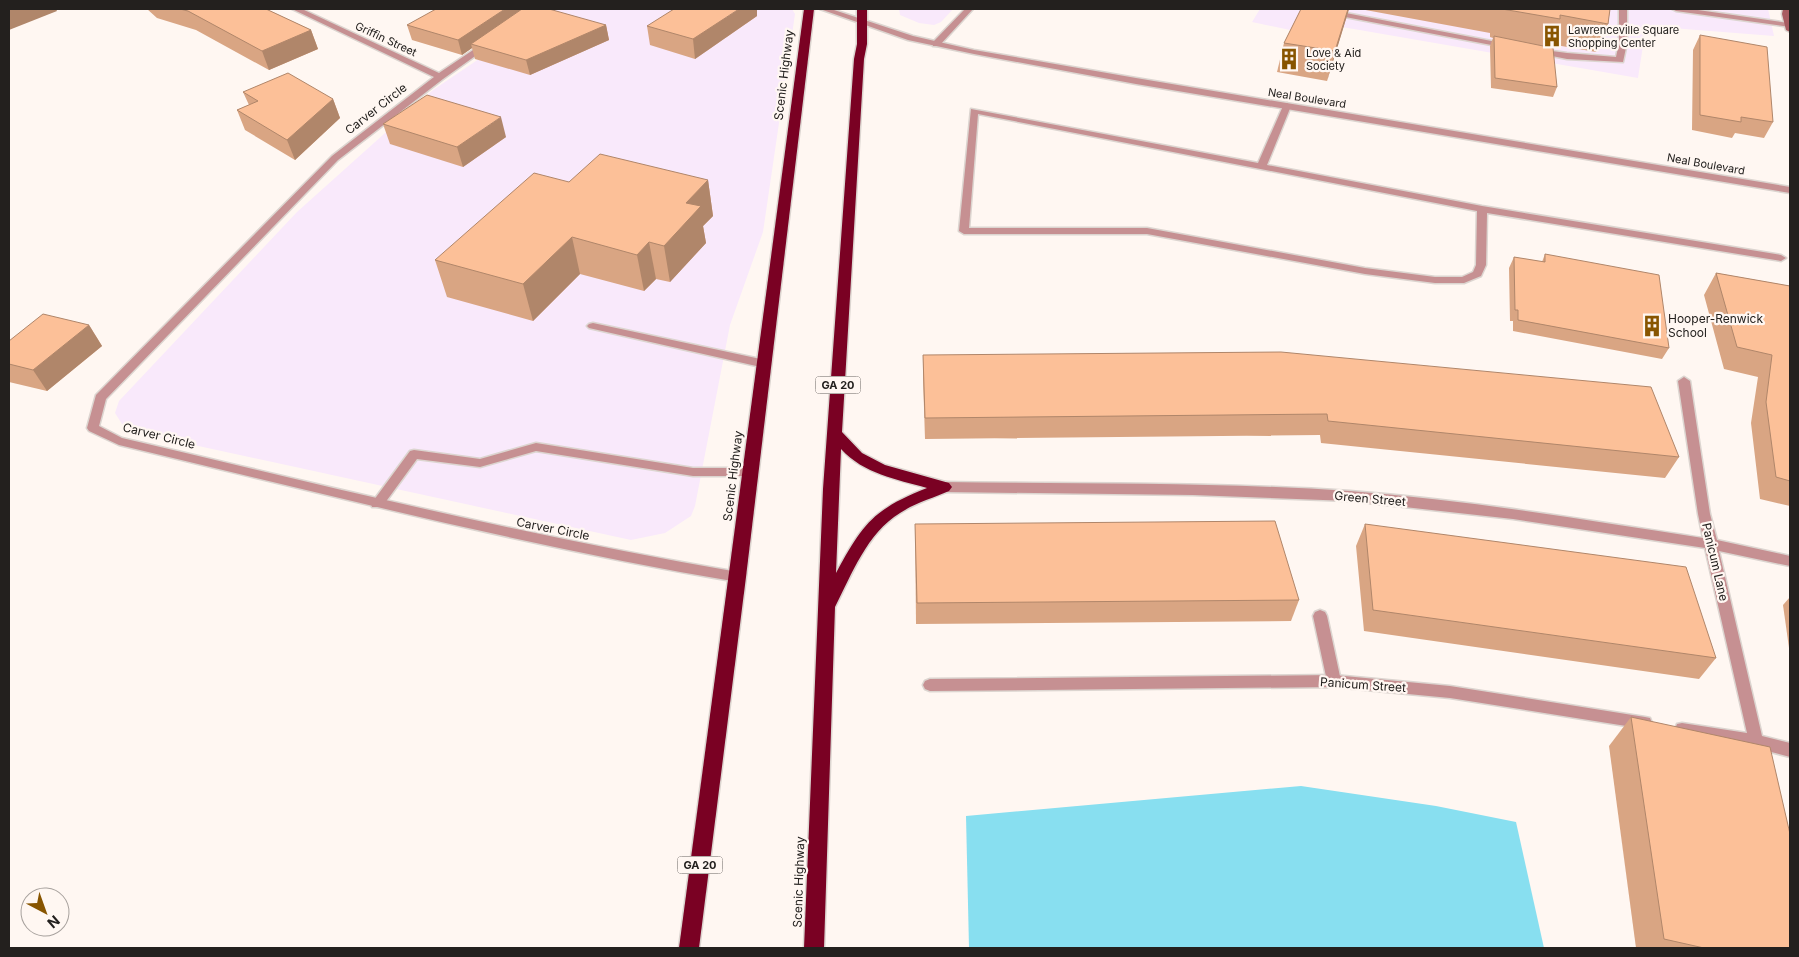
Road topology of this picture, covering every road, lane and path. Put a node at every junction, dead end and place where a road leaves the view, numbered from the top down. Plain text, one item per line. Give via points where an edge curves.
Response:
1 (296, 9) edge
2 (809, 9) edge
3 (824, 9) edge
4 (862, 9) edge
5 (969, 9) edge
6 (1314, 9) edge
7 (1623, 9) edge
8 (1676, 9) edge
9 (1740, 9) edge
10 (1787, 9) edge
11 (1739, 18) junction
12 (861, 21) junction
13 (1789, 28) edge
14 (501, 35) edge
15 (936, 44) junction
16 (1513, 47) edge
17 (1531, 50) edge
18 (440, 77) junction
19 (1286, 106) junction
20 (1261, 167) junction
21 (1790, 190) edge
22 (1482, 210) junction
23 (1781, 258) dead end
24 (594, 326) dead end
25 (765, 364) junction
26 (1684, 382) dead end
27 (835, 434) junction
28 (750, 472) junction
29 (944, 487) junction
30 (377, 504) junction
31 (1710, 544) junction
32 (1790, 561) edge
33 (738, 577) junction
34 (826, 608) junction
35 (1320, 616) dead end
36 (1334, 681) junction
37 (930, 684) dead end
38 (1756, 741) junction
39 (1790, 750) edge
40 (689, 948) edge
41 (814, 948) edge

1 - 18 street, Griffin Street
2 - 25 highway, Scenic Highway / GA 20
3 - 12 street, Neal Boulevard
4 - 12 highway, Scenic Highway / GA 20
5 - 15 street
6 - 16 street
7 - 17 street via 1620,60
8 - 11 street
9 - 11 street
10 - 13 street
11 - 13 street
12 - 15 street, Neal Boulevard
12 - 27 highway, Scenic Highway / GA 20
14 - 18 street, Carver Circle
15 - 19 street, Neal Boulevard via 1136,82
18 - 30 street, Carver Circle via 335,158 296,197 100,398 93,428 119,441
19 - 20 street
19 - 21 street, Neal Boulevard
20 - 22 street
20 - 22 street via 974,111 964,231 1147,231 1365,270 1435,280 1464,280 1477,274 1481,265
22 - 23 street
24 - 25 street
25 - 28 highway, Scenic Highway / GA 20
26 - 31 street, Panicum Lane
27 - 29 highway via 857,457 880,469
27 - 34 highway, Scenic Highway / GA 20
28 - 30 street via 693,472 536,447 480,464 414,454
28 - 33 highway, Scenic Highway / GA 20
29 - 31 street, Green Street via 1193,490 1350,496 1513,514
29 - 34 highway via 882,518 860,546
30 - 33 street, Carver Circle via 517,536
31 - 32 street, Green Street
31 - 38 street, Panicum Lane
33 - 40 highway, Scenic Highway / GA 20
34 - 41 highway, Scenic Highway / GA 20
35 - 36 street
36 - 37 street, Panicum Street
36 - 38 street, Panicum Street via 1450,692
38 - 39 street, Panicum Street

